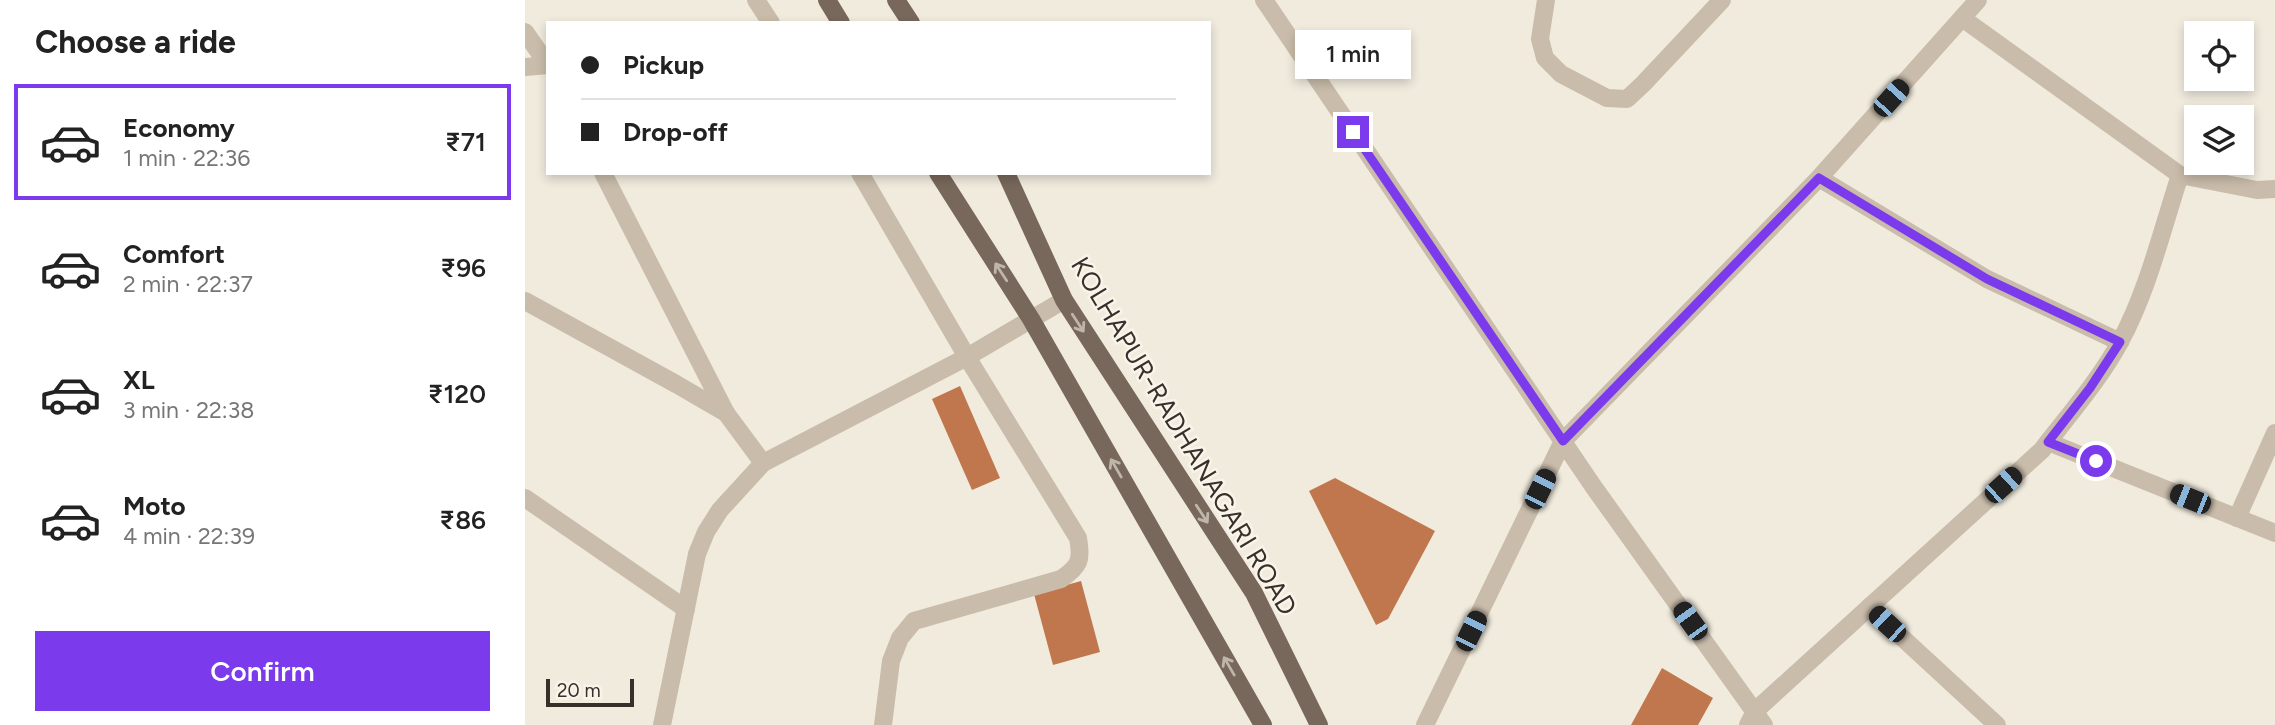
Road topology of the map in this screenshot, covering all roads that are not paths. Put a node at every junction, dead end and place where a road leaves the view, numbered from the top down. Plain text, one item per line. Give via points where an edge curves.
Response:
1 (756, 0) edge
2 (827, 0) edge
3 (896, 0) edge
4 (1264, 0) edge
5 (1546, 0) edge
6 (1722, 0) edge
7 (1979, 0) edge
8 (1962, 18) junction
9 (770, 21) edge
10 (840, 21) edge
11 (910, 21) edge
12 (525, 32) edge
13 (546, 62) edge
14 (546, 65) edge
15 (525, 66) edge
16 (604, 175) edge
17 (861, 175) edge
18 (939, 175) edge
19 (1007, 175) edge
20 (2180, 175) junction
21 (1819, 178) junction
22 (2275, 189) edge
23 (1064, 300) junction
24 (525, 301) edge
25 (1031, 319) junction
26 (2120, 342) junction
27 (967, 357) junction
28 (726, 413) junction
29 (2275, 433) edge
30 (1563, 441) junction
31 (2048, 442) junction
32 (763, 463) junction
33 (525, 498) edge
34 (2237, 518) junction
35 (2275, 533) edge
36 (1869, 607) junction
37 (686, 609) junction
38 (1755, 720) edge
39 (662, 725) edge
40 (883, 725) edge
41 (1263, 725) edge
42 (1319, 725) edge
43 (1425, 725) edge
44 (1997, 725) edge

1 - 9 street
2 - 10 main road
3 - 11 main road
4 - 30 street
5 - 6 street via 1540,39 1545,58 1561,74 1607,99 1627,99
7 - 8 street
8 - 20 street
8 - 21 street
12 - 13 street
14 - 15 street
16 - 28 street
17 - 27 street
25 -> 18 main road
19 - 23 main road, KOLHAPUR-RADHANAGARI ROAD
20 - 22 street via 2257,190
20 - 26 street via 2145,285
21 - 26 street via 1987,279
21 - 30 street
23 - 25 street
23 -> 42 main road, KOLHAPUR-RADHANAGARI ROAD via 1254,593
24 - 28 street
25 - 27 street
41 -> 25 main road
26 - 31 street
27 - 32 street
27 - 40 street via 1078,538 1081,555 1075,569 1061,579 914,621 900,638 891,661
28 - 32 street
29 - 34 street
30 - 38 street
30 - 43 street
31 - 34 street
31 - 36 street
32 - 37 street via 706,532
33 - 37 street
34 - 35 street
36 - 38 street
36 - 44 street
37 - 39 street

